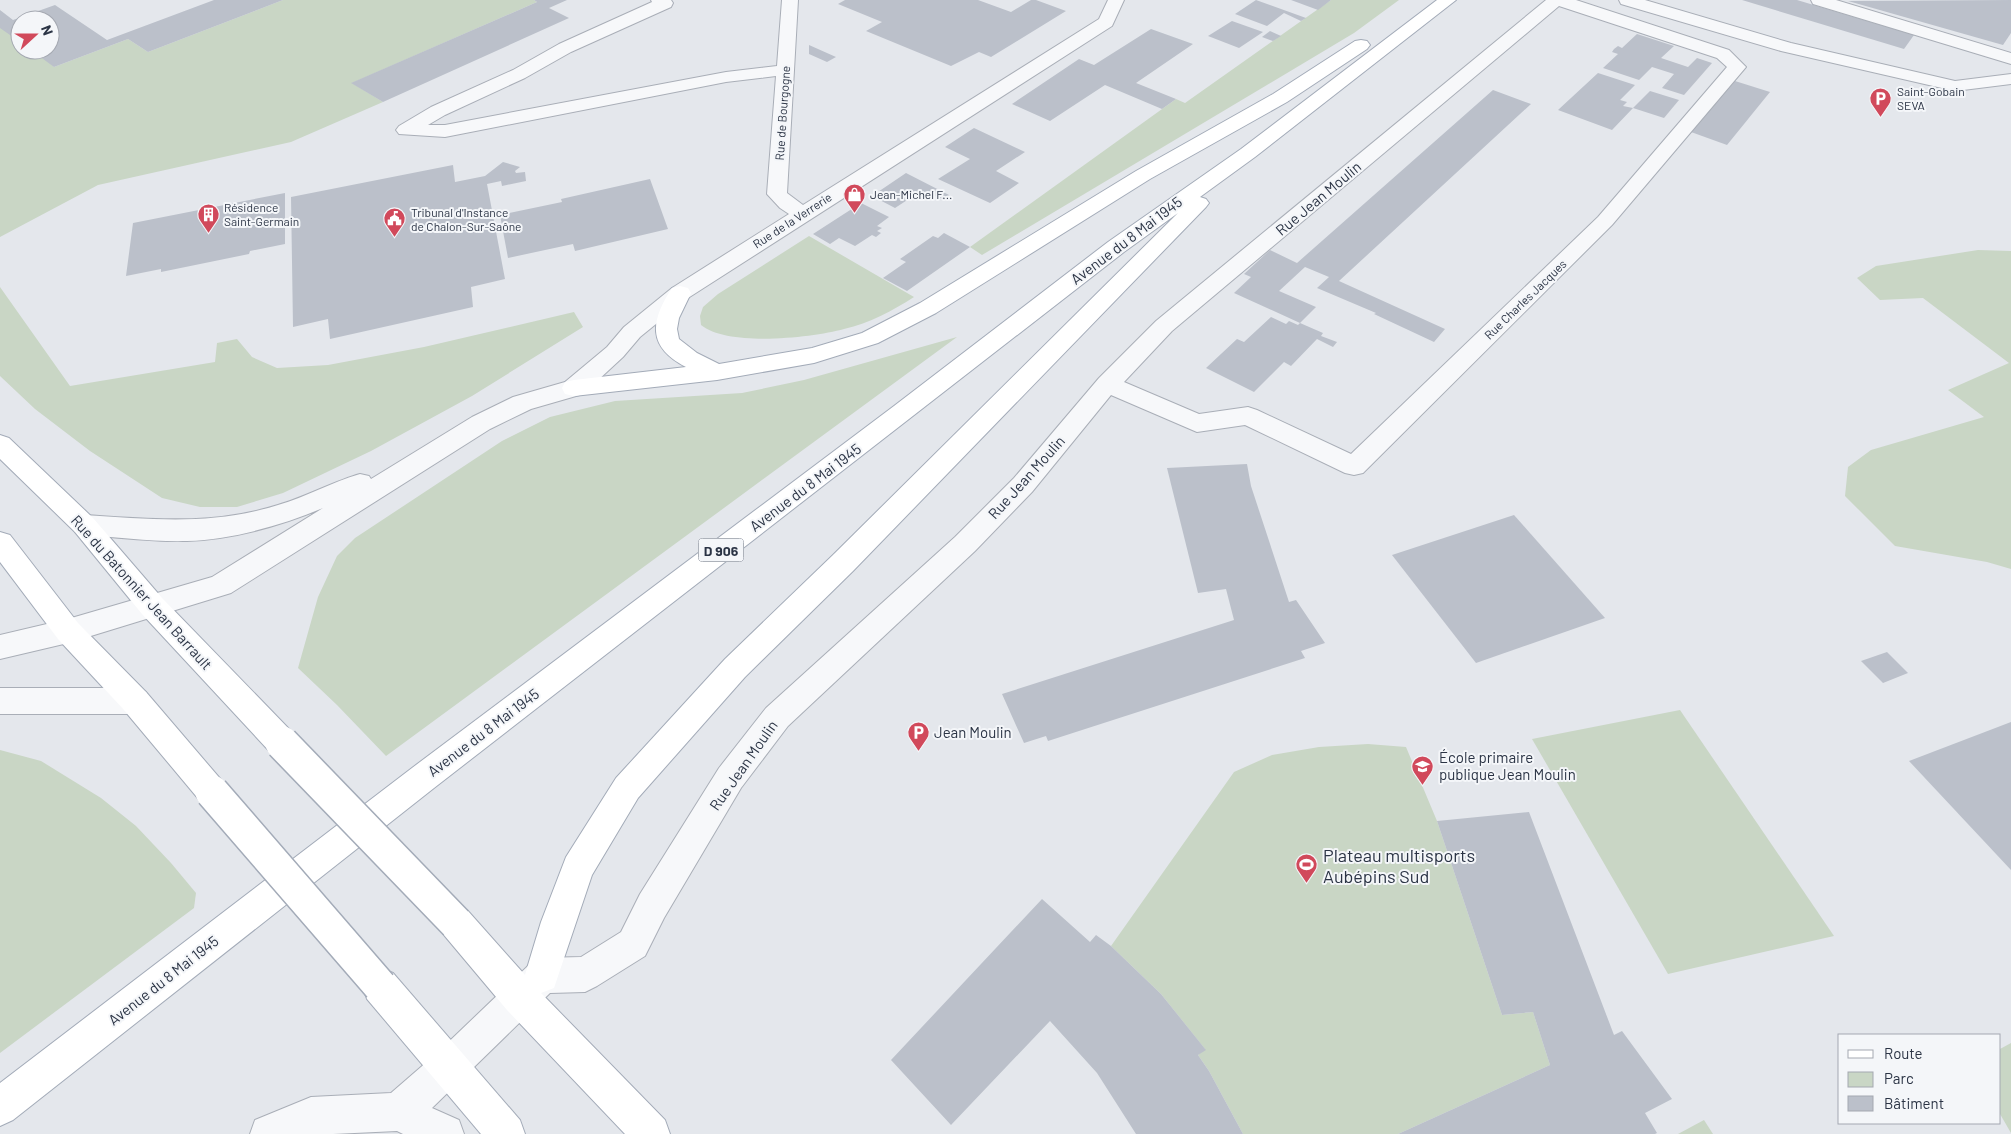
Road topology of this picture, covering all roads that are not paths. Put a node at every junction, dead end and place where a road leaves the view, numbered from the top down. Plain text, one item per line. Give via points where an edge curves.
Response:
1 (659, 0) edge
2 (790, 0) edge
3 (1116, 0) edge
4 (1558, 0) edge
5 (1626, 0) edge
6 (1819, 0) edge
7 (1438, 7) edge
8 (2011, 59) edge
9 (785, 70) junction
10 (2011, 79) edge
11 (1248, 153) junction
12 (802, 214) junction
13 (680, 293) junction
14 (717, 372) junction
15 (1108, 384) junction
16 (574, 388) junction
17 (0, 444) edge
18 (424, 458) junction
19 (84, 526) junction
20 (0, 542) edge
21 (152, 606) junction
22 (68, 631) junction
23 (0, 646) edge
24 (0, 701) edge
25 (135, 701) junction
26 (531, 986) junction
27 (449, 1066) junction
28 (0, 1107) edge
29 (399, 1112) junction
30 (269, 1134) edge
31 (446, 1134) edge
32 (506, 1134) edge
33 (651, 1134) edge

1 - 9 street via 665,3 565,48 406,130 444,131 726,77
2 - 9 street, Rue de Bourgogne
3 - 12 street, Rue de la Verrerie via 1106,22
4 - 15 street, Rue Jean Moulin via 1164,326
4 - 15 street, Rue Charles Jacques via 1723,54 1737,67 1605,221 1354,466 1248,416 1197,423
5 - 10 street via 1787,47 1955,86
6 - 8 street
7 - 11 main road, Avenue du 8 Mai 1945 / D 906
7 - 14 main road via 1365,43 1280,98 1143,175 928,308 870,338 814,355
9 - 12 street, Rue de Bourgogne via 777,194
11 - 26 main road via 735,668 627,788 578,868
11 - 28 main road, Avenue du 8 Mai 1945 / D 906 via 1116,247
12 - 13 street, Rue de la Verrerie
13 - 14 main road via 668,319 666,334 671,346 683,356
13 - 16 street, Rue de la Verrerie via 632,332 615,352
14 - 16 main road
15 - 26 street, Rue Jean Moulin via 1023,485 972,537 777,717 730,778 632,944 585,974
16 - 18 street via 522,403 481,423
17 - 19 main road, Rue du Batonnier Jean Barrault
18 - 19 street via 283,514 228,527 186,531
18 - 21 street via 221,585
19 - 21 main road, Rue du Batonnier Jean Barrault
20 - 22 main road
21 - 22 street
21 - 26 main road, Rue du Batonnier Jean Barrault, bridge via 456,923
22 - 23 street
22 - 25 main road
24 - 25 street
25 - 27 main road, bridge
26 - 27 street
26 - 33 main road, Rue du Batonnier Jean Barrault
27 - 29 street
27 - 32 main road
29 - 30 street via 310,1116
29 - 31 street

